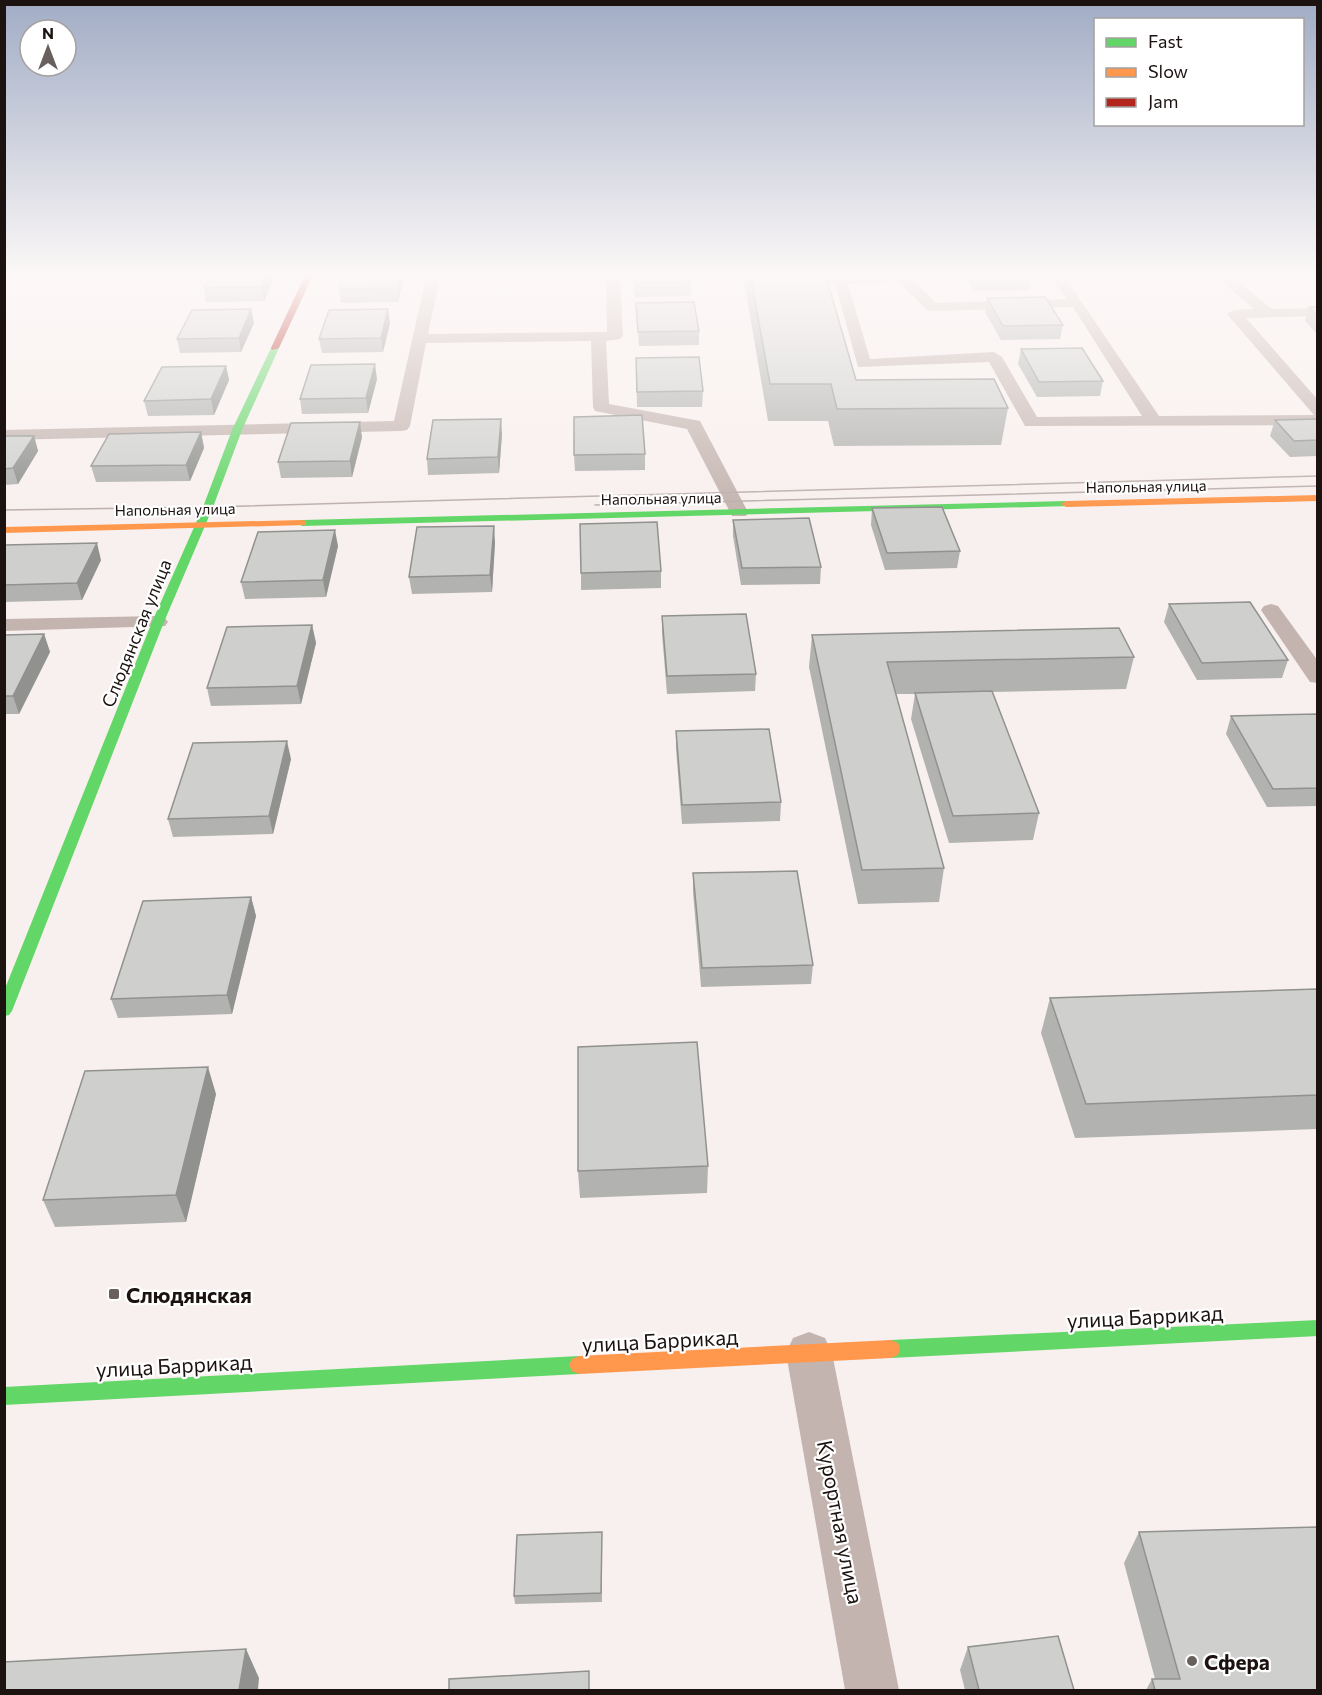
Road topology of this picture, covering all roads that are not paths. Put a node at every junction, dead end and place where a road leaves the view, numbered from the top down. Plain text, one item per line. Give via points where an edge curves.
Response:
1 (273, 352) edge
2 (416, 352) edge
3 (599, 352) edge
4 (861, 352) edge
5 (1109, 352) edge
6 (1267, 352) edge
7 (1317, 411) edge
8 (1317, 420) edge
9 (1154, 421) junction
10 (237, 430) junction
11 (4, 435) edge
12 (1317, 498) edge
13 (739, 512) junction
14 (200, 525) junction
15 (4, 530) edge
16 (1271, 610) dead end
17 (158, 622) junction
18 (4, 625) edge
19 (1317, 677) edge
20 (4, 1011) edge
21 (1317, 1328) edge
22 (809, 1353) junction
23 (4, 1395) edge
24 (872, 1690) edge

1 - 10 street, Слюдянская улица
2 - 10 lane via 402,426
3 - 13 lane via 601,407 694,425
4 - 9 lane via 864,364 994,357 1030,422
5 - 9 lane
6 - 7 lane
8 - 9 lane
10 - 11 lane
10 - 14 street, Слюдянская улица
12 - 13 street, Напольная улица
13 - 14 street, Напольная улица
14 - 15 street, Напольная улица
14 - 17 street, Слюдянская улица
16 - 19 lane
17 - 18 lane
17 - 20 street, Слюдянская улица
21 - 22 street, улица Баррикад
22 - 23 street, улица Баррикад
22 - 24 street, Курортная улица

